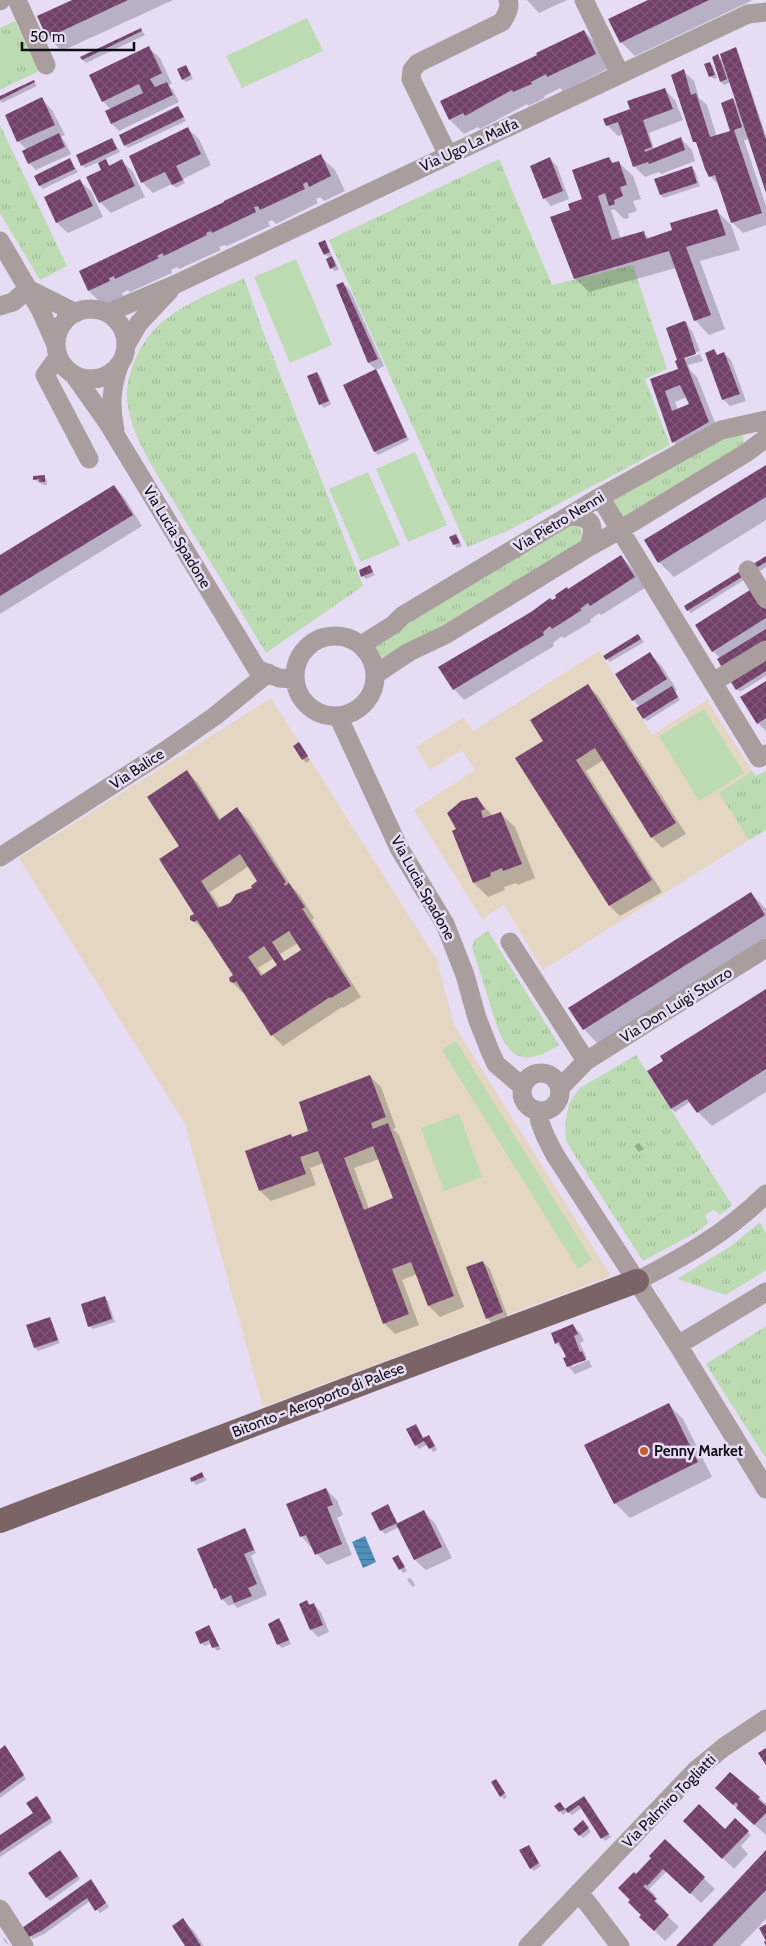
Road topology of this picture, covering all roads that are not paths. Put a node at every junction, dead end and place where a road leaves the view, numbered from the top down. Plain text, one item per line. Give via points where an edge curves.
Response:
1 (17, 0) edge
2 (508, 0) edge
3 (584, 0) edge
4 (766, 4) edge
5 (757, 13) edge
6 (46, 65) dead end
7 (620, 74) junction
8 (448, 155) junction
9 (0, 241) edge
10 (174, 285) junction
11 (28, 288) junction
12 (0, 306) edge
13 (76, 313) junction
14 (107, 313) junction
15 (126, 345) junction
16 (57, 351) junction
17 (119, 366) junction
18 (74, 375) junction
19 (766, 420) edge
20 (766, 438) edge
21 (117, 439) junction
22 (89, 459) dead end
23 (600, 497) junction
24 (568, 516) junction
25 (620, 530) junction
26 (589, 547) junction
27 (748, 570) dead end
28 (766, 599) edge
29 (360, 645) junction
30 (766, 650) edge
31 (268, 673) junction
32 (376, 674) junction
33 (723, 676) dead end
34 (293, 679) dead end
35 (338, 716) junction
36 (766, 754) edge
37 (0, 857) edge
38 (510, 942) dead end
39 (766, 948) edge
40 (586, 1062) junction
41 (544, 1085) junction
42 (538, 1110) junction
43 (555, 1155) junction
44 (766, 1194) edge
45 (637, 1281) junction
46 (766, 1292) edge
47 (678, 1345) junction
48 (766, 1489) edge
49 (0, 1521) edge
50 (766, 1719) edge
51 (579, 1892) junction
52 (0, 1908) edge
53 (24, 1946) edge
54 (528, 1946) edge
55 (620, 1946) edge

1 - 6 street
2 - 8 street via 508,12 502,22 418,62 412,70 411,79
3 - 7 street
4 - 5 street, Via Ugo La Malfa
5 - 7 street, Via Ugo La Malfa
7 - 8 street, Via Ugo La Malfa
8 - 10 street, Via Ugo La Malfa
9 - 11 street
10 - 14 street, Via Ugo La Malfa
10 - 15 street via 139,323
11 - 12 street via 13,302
11 - 13 street
11 - 16 street
13 - 14 street via 92,309
13 - 16 street via 61,326
14 - 15 street via 119,323
15 - 17 street
16 - 18 street via 65,367
16 - 22 street via 45,375
17 - 18 street via 98,379
17 - 21 street via 111,397
18 - 21 street, Via Lucia Spadone
19 - 23 street, Via Pietro Nenni via 721,430
20 - 25 street
21 - 31 street, Via Lucia Spadone via 258,669
23 - 24 street, Via Pietro Nenni
23 - 25 street
24 - 26 street via 588,519 594,534
24 - 29 street, Via Pietro Nenni via 402,616
25 - 26 street
25 - 36 street via 759,758
26 - 32 street
27 - 28 street
29 - 32 street via 374,662
29 - 35 street via 339,636 321,638 306,648 296,664 295,682 302,699 323,715
30 - 33 street
31 - 34 street, Via Lucia Spadone
31 - 37 street, Via Balice via 162,753
32 - 35 street via 374,689 365,704 350,714
35 - 41 street, Via Lucia Spadone via 399,848 448,930 496,1064
38 - 40 street
39 - 40 street, Via Don Luigi Sturzo
40 - 41 street, Via Don Luigi Sturzo
41 - 42 street, Via Don Luigi Sturzo via 550,1109
41 - 42 street via 522,1093 527,1104
41 - 43 street
42 - 43 street via 539,1123
43 - 45 street
44 - 45 street via 742,1218 711,1241
45 - 47 street
45 - 49 main road, Bitonto - Aeroporto di Palese
46 - 47 street
47 - 48 street
50 - 51 street, Via Palmiro Togliatti via 696,1770
51 - 54 street, Via Palmiro Togliatti
51 - 55 street
52 - 53 street

